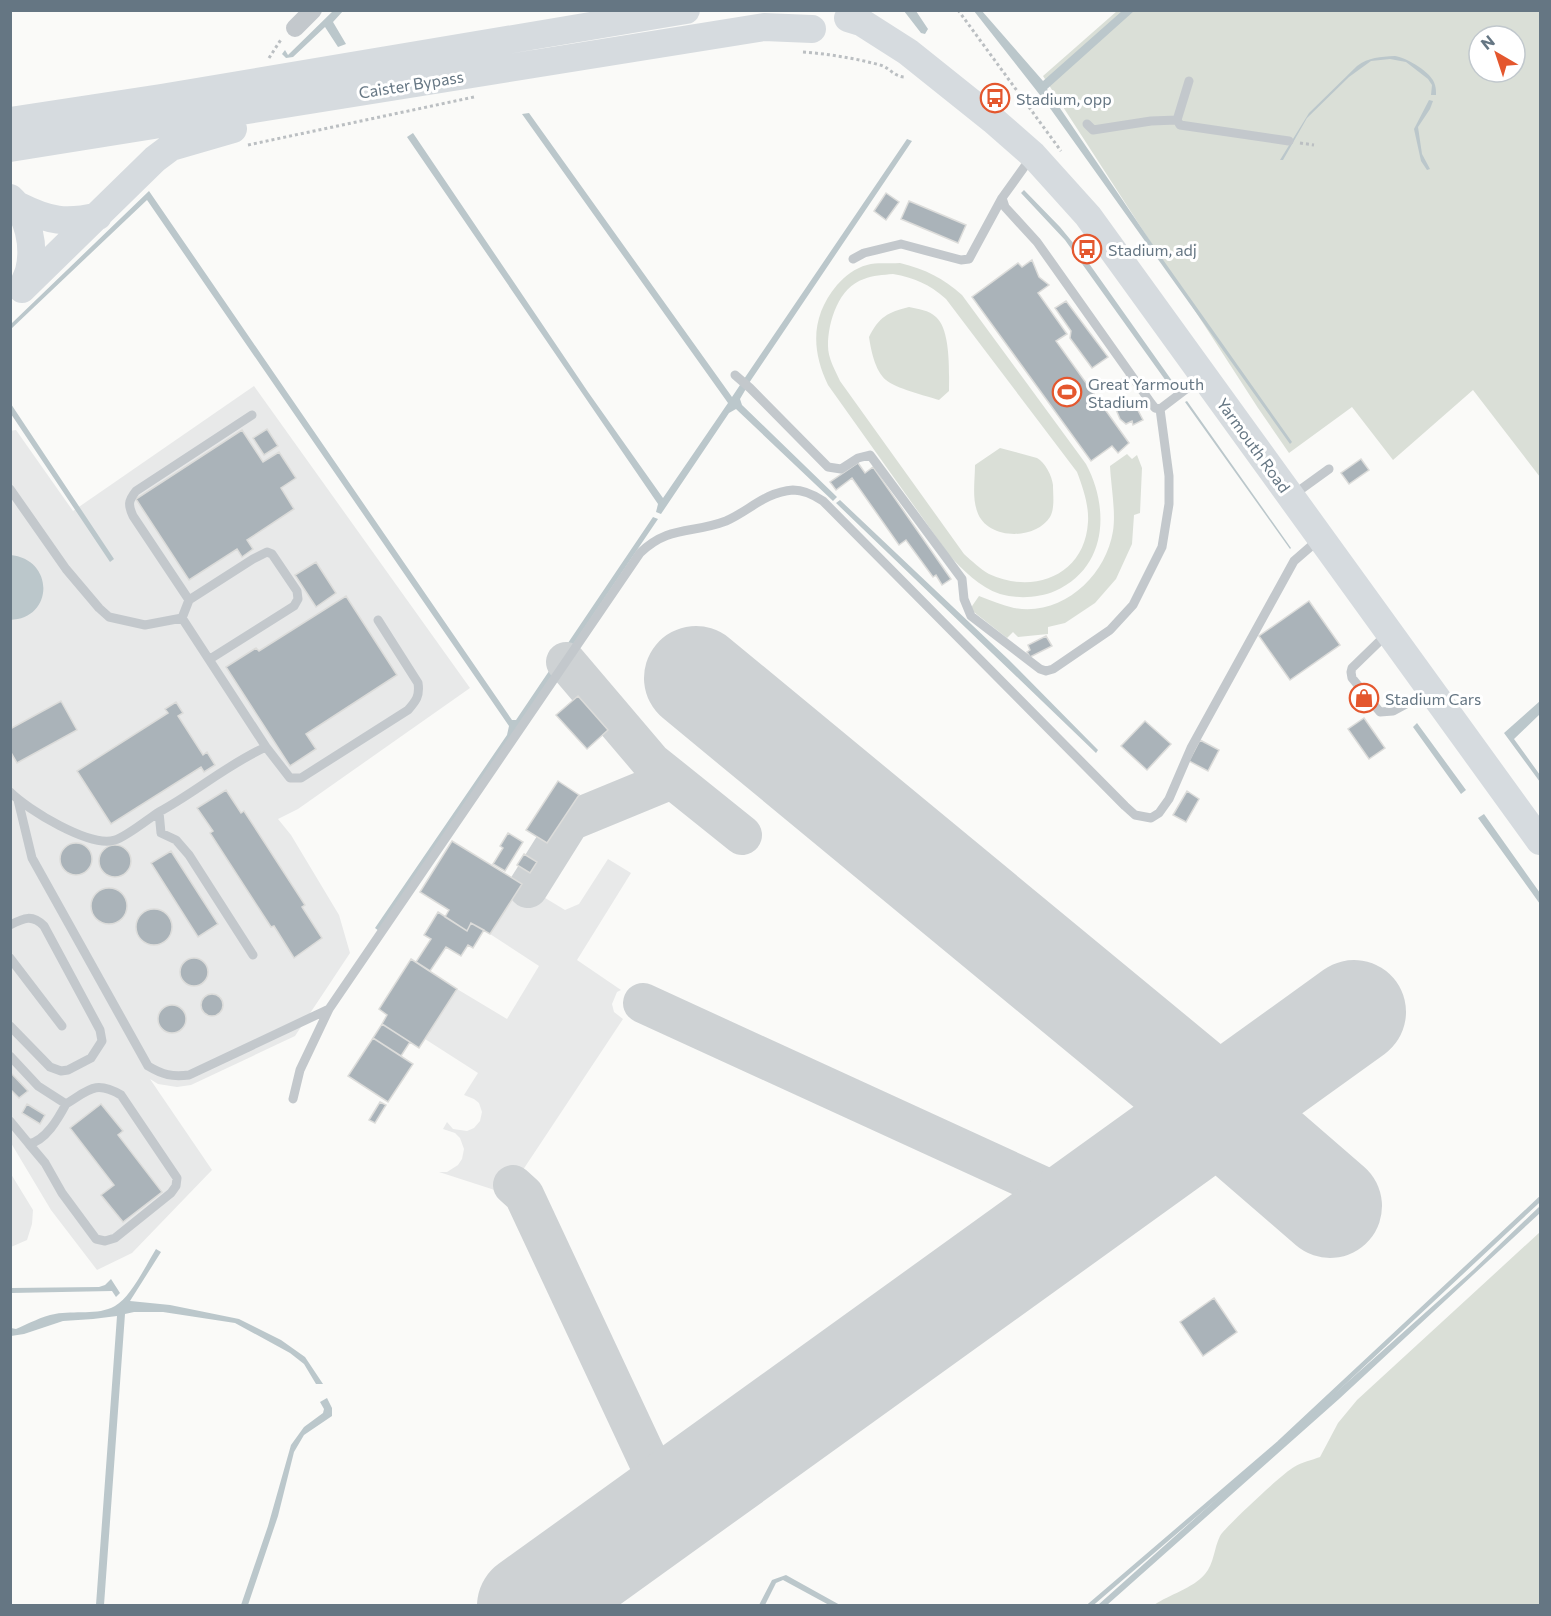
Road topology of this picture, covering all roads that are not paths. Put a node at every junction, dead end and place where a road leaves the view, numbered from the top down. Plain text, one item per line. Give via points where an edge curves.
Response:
1 (313, 10) edge
2 (686, 10) edge
3 (849, 14) edge
4 (295, 28) road end
5 (804, 31) edge
6 (1188, 81) dead end
7 (409, 84) junction
8 (1177, 120) junction
9 (10, 122) edge
10 (1088, 124) dead end
11 (1292, 142) road end
12 (10, 148) edge
13 (1033, 155) junction
14 (1002, 198) junction
15 (15, 202) edge
16 (98, 216) junction
17 (853, 259) dead end
18 (16, 294) edge
19 (735, 375) dead end
20 (1203, 375) junction
21 (1160, 410) junction
22 (252, 415) dead end
23 (1329, 469) dead end
24 (10, 489) edge
25 (1292, 496) junction
26 (1320, 538) junction
27 (189, 600) junction
28 (182, 618) junction
29 (378, 620) dead end
30 (1389, 633) junction
31 (210, 659) junction
32 (1430, 691) junction
33 (266, 747) junction
34 (10, 792) edge
35 (18, 800) junction
36 (159, 812) junction
37 (1540, 841) edge
38 (10, 924) edge
39 (253, 955) dead end
40 (10, 958) edge
41 (329, 1009) junction
42 (10, 1026) edge
43 (62, 1026) dead end
44 (10, 1056) edge
45 (293, 1099) dead end
46 (66, 1104) junction
47 (10, 1121) edge
48 (29, 1144) junction

1 - 4 street
2 - 9 main road, Caister Bypass
3 - 5 main road, Caister Bypass via 836,29
3 - 13 main road, Yarmouth Road via 908,52
5 - 7 main road, Caister Bypass via 764,27
6 - 8 lane
7 - 12 main road, Caister Bypass
7 - 16 main road via 171,147
8 - 10 lane via 1093,130
8 - 11 lane via 1180,125
13 - 14 lane
13 - 20 main road, Yarmouth Road via 1088,216
14 - 17 lane via 969,259 901,244
14 - 21 lane via 1151,403
15 - 16 main road via 57,221
15 - 18 main road via 32,249 29,271
16 - 18 main road
19 - 21 lane via 828,467 841,469 858,458 870,456 962,579 970,616 1046,671 1110,630 1133,605 1162,546 1169,476
20 - 21 lane
20 - 25 main road, Yarmouth Road
22 - 27 lane via 136,491 130,499 128,506
23 - 25 lane
24 - 28 lane via 66,569 109,617 145,625
25 - 26 main road, Yarmouth Road
26 - 30 main road, Yarmouth Road
26 - 41 lane via 1294,561 1191,748 1169,799 1151,818 1135,815 1125,806 823,501 810,493 778,493 757,501 727,521 665,535 640,553
27 - 28 lane
27 - 31 lane via 267,552 297,591 294,606
28 - 31 lane
29 - 33 lane via 418,683 420,693 416,701 408,710 301,778 291,778
30 - 32 main road, Yarmouth Road
30 - 32 lane via 1352,668 1352,678 1380,712 1393,711
31 - 33 lane
32 - 37 main road, Yarmouth Road
33 - 36 lane
34 - 35 lane
35 - 36 lane via 86,838 114,840
35 - 41 lane via 32,858 148,1066 172,1077 189,1075
36 - 39 lane via 161,833 176,840 189,855
38 - 42 lane via 26,917 37,919 44,926 100,1030 102,1041 91,1058 62,1071 50,1067
40 - 43 lane
41 - 45 lane via 300,1070
44 - 46 lane via 38,1086
46 - 48 lane via 37,1142
46 - 48 lane via 92,1088 107,1087 121,1095 177,1178 171,1193 115,1238 96,1239
47 - 48 lane

